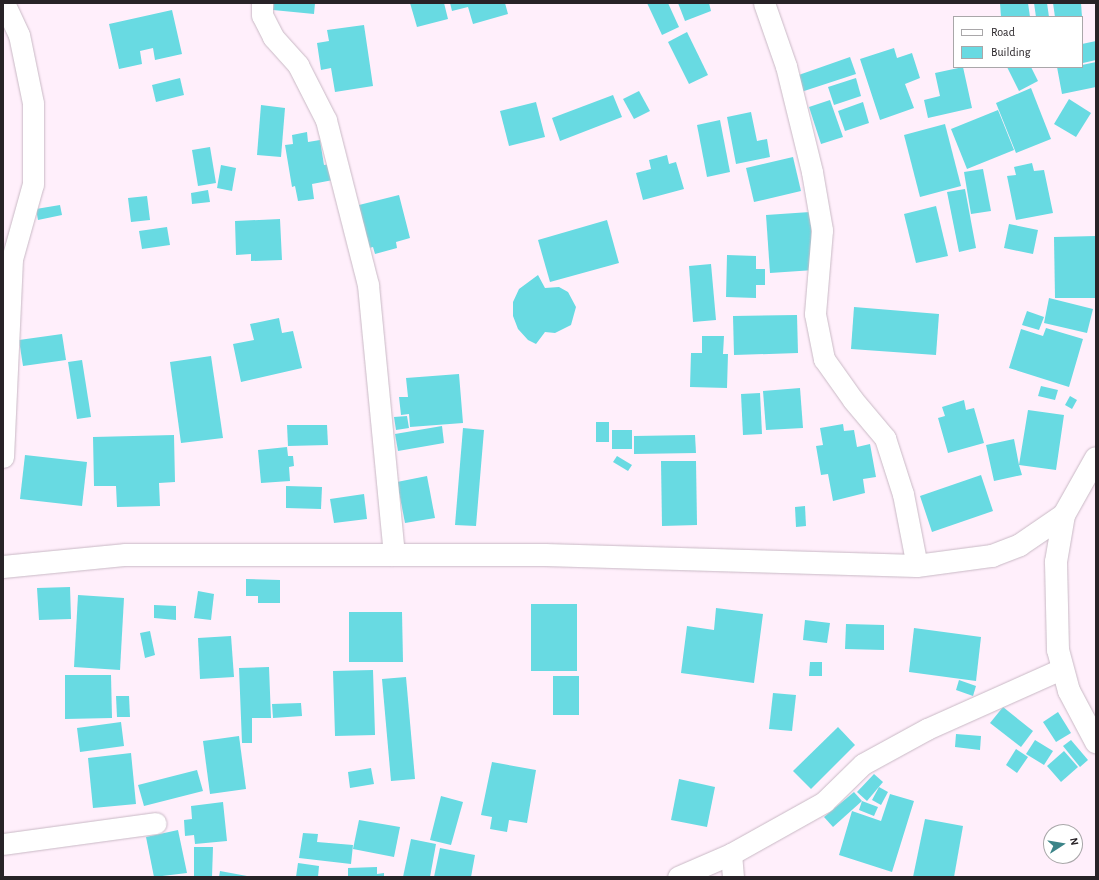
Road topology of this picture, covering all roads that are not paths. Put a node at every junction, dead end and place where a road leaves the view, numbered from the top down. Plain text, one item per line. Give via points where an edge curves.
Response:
1 (4, 3) edge
2 (262, 3) edge
3 (764, 3) edge
4 (3, 457) edge
5 (1096, 458) edge
6 (1064, 515) junction
7 (394, 555) junction
8 (917, 566) junction
9 (3, 567) edge
10 (1061, 669) junction
11 (1096, 742) edge
12 (156, 823) dead end
13 (3, 844) edge
14 (731, 854) junction
15 (678, 877) edge
16 (733, 877) edge

1 - 4 street via 19,35 33,111 33,184 12,259
2 - 7 street via 264,20 274,37 298,65 326,120 368,285
3 - 8 street via 786,66 812,172 822,230 815,314 824,359 853,400 885,438 903,494
5 - 6 main road
6 - 8 main road via 1020,544 992,556
6 - 10 main road via 1056,562
7 - 8 main road via 560,556
7 - 9 main road via 126,555
10 - 11 main road via 1076,710
10 - 14 street via 927,729 863,764 824,802
12 - 13 street
14 - 15 street
14 - 16 street

